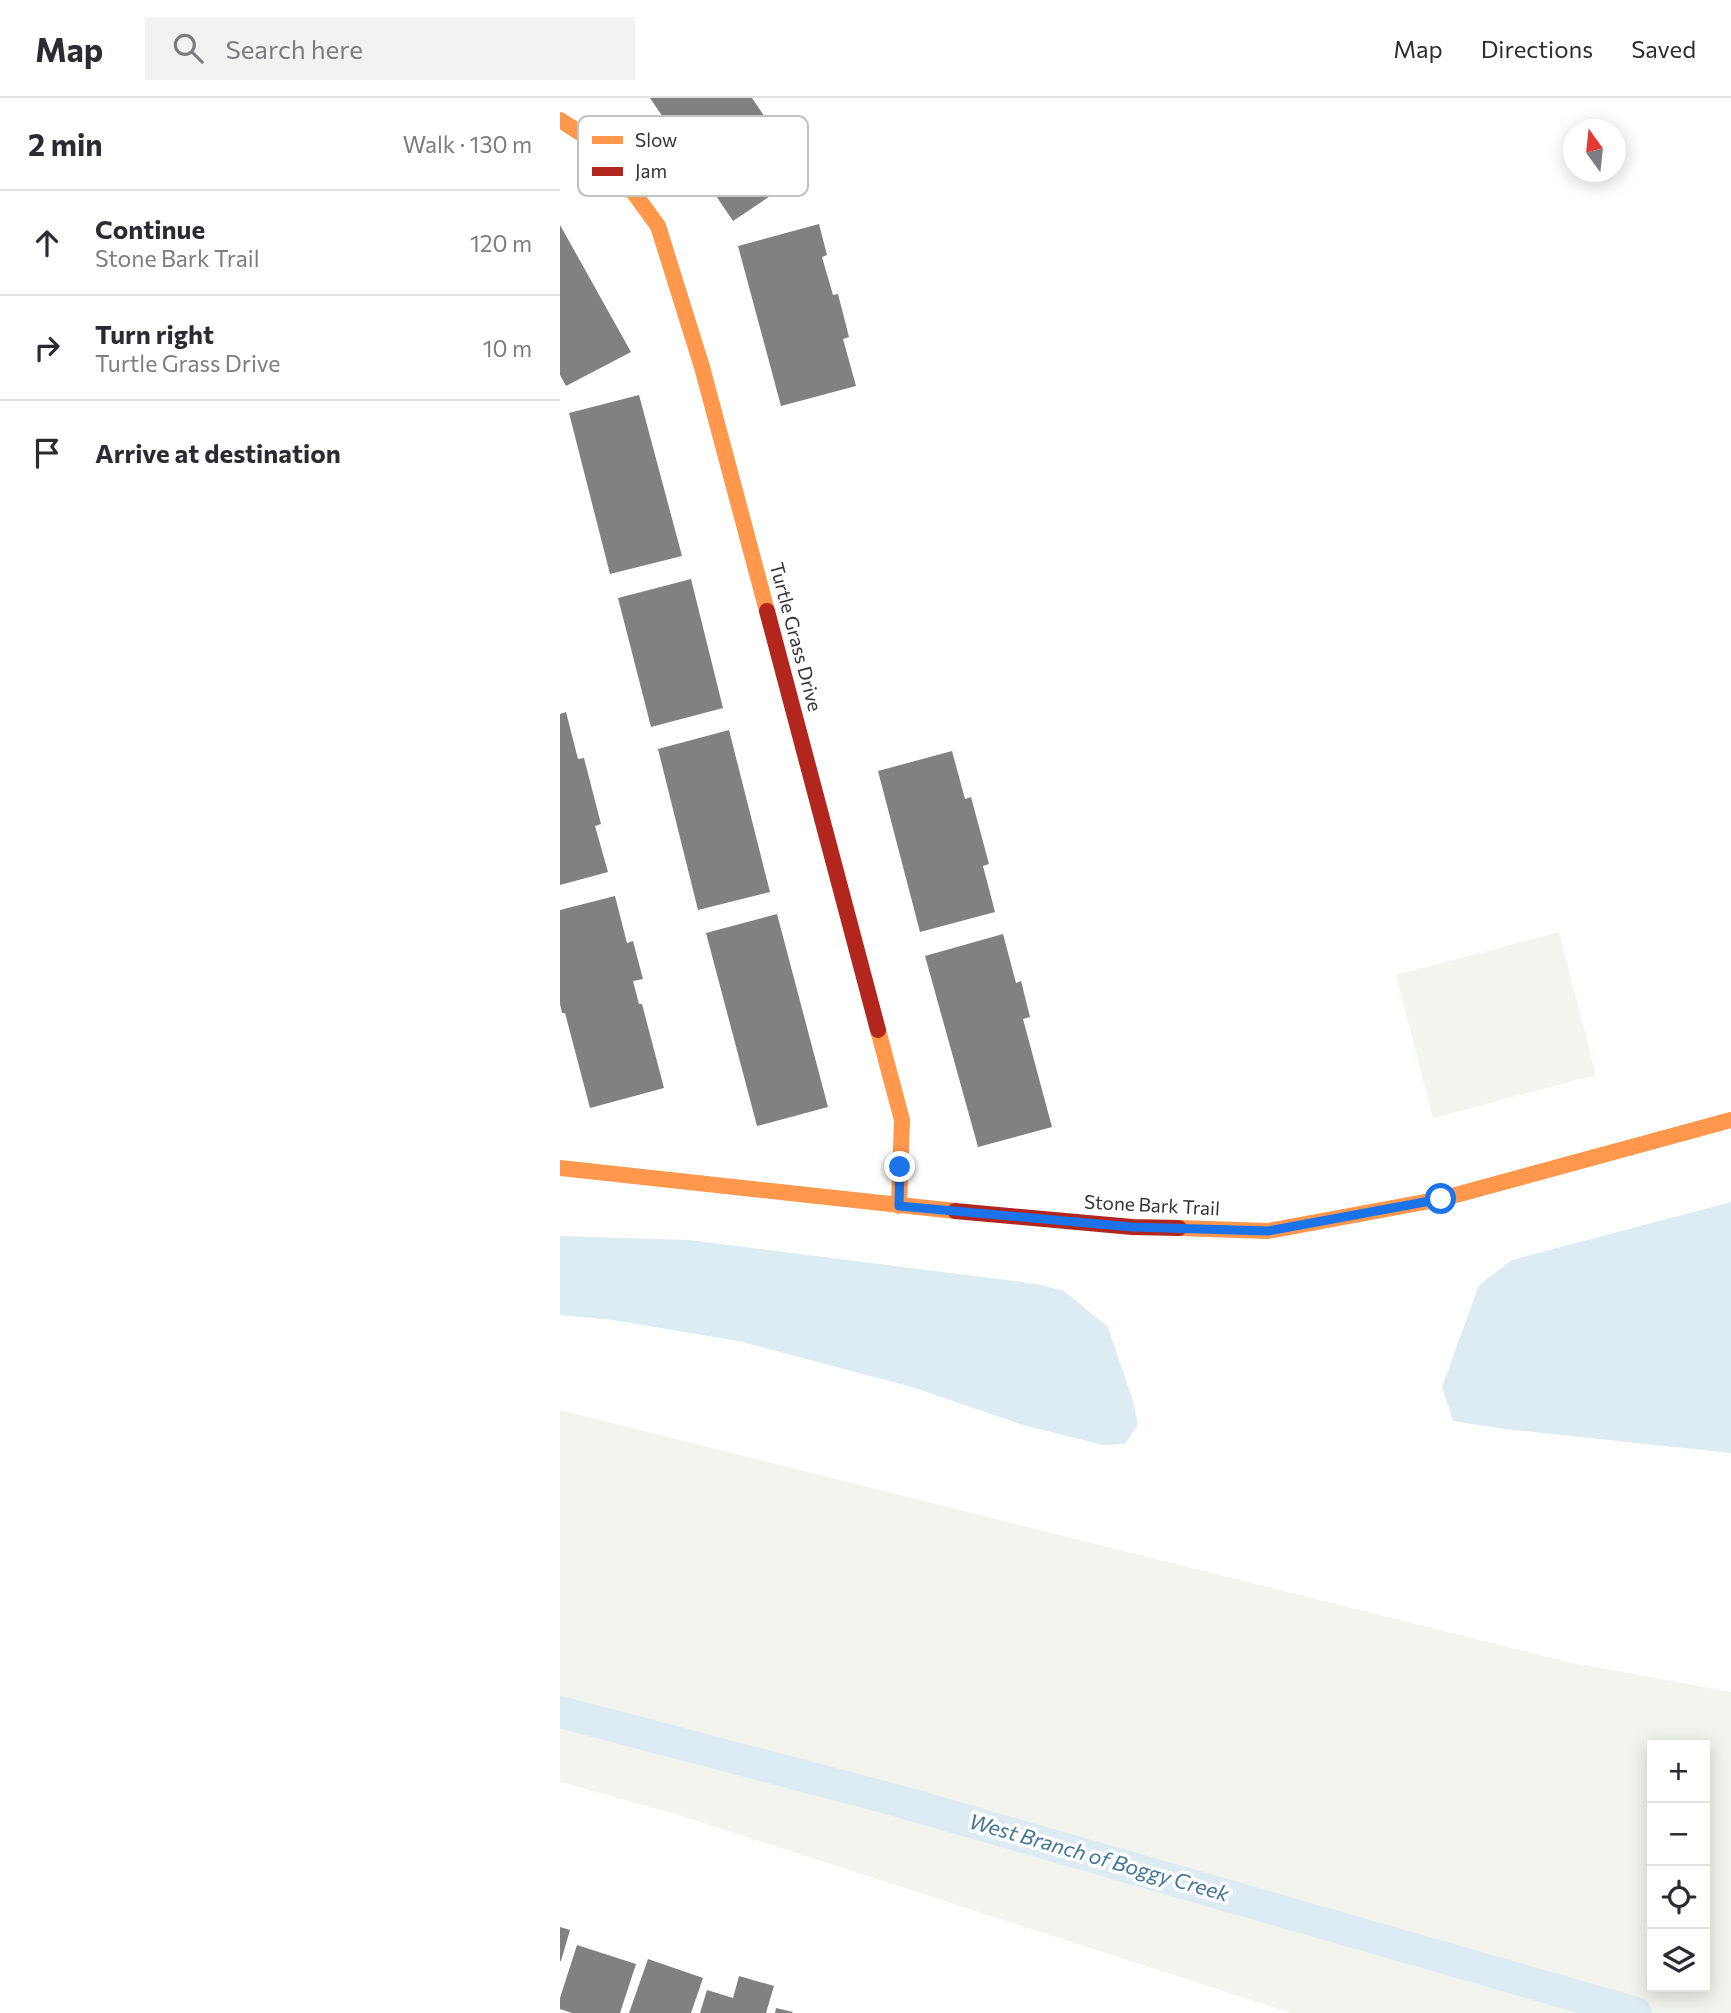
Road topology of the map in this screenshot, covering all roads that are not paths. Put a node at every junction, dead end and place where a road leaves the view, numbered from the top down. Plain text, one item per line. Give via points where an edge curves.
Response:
1 (560, 120) edge
2 (578, 132) edge
3 (636, 196) edge
4 (1731, 1120) edge
5 (560, 1168) edge
6 (899, 1206) junction

1 - 2 street, Turtle Grass Drive
3 - 6 street, Turtle Grass Drive via 658,226 702,367 902,1120
4 - 6 street, Stone Bark Trail via 1441,1199 1268,1231 1132,1227
5 - 6 street, Stone Bark Trail

